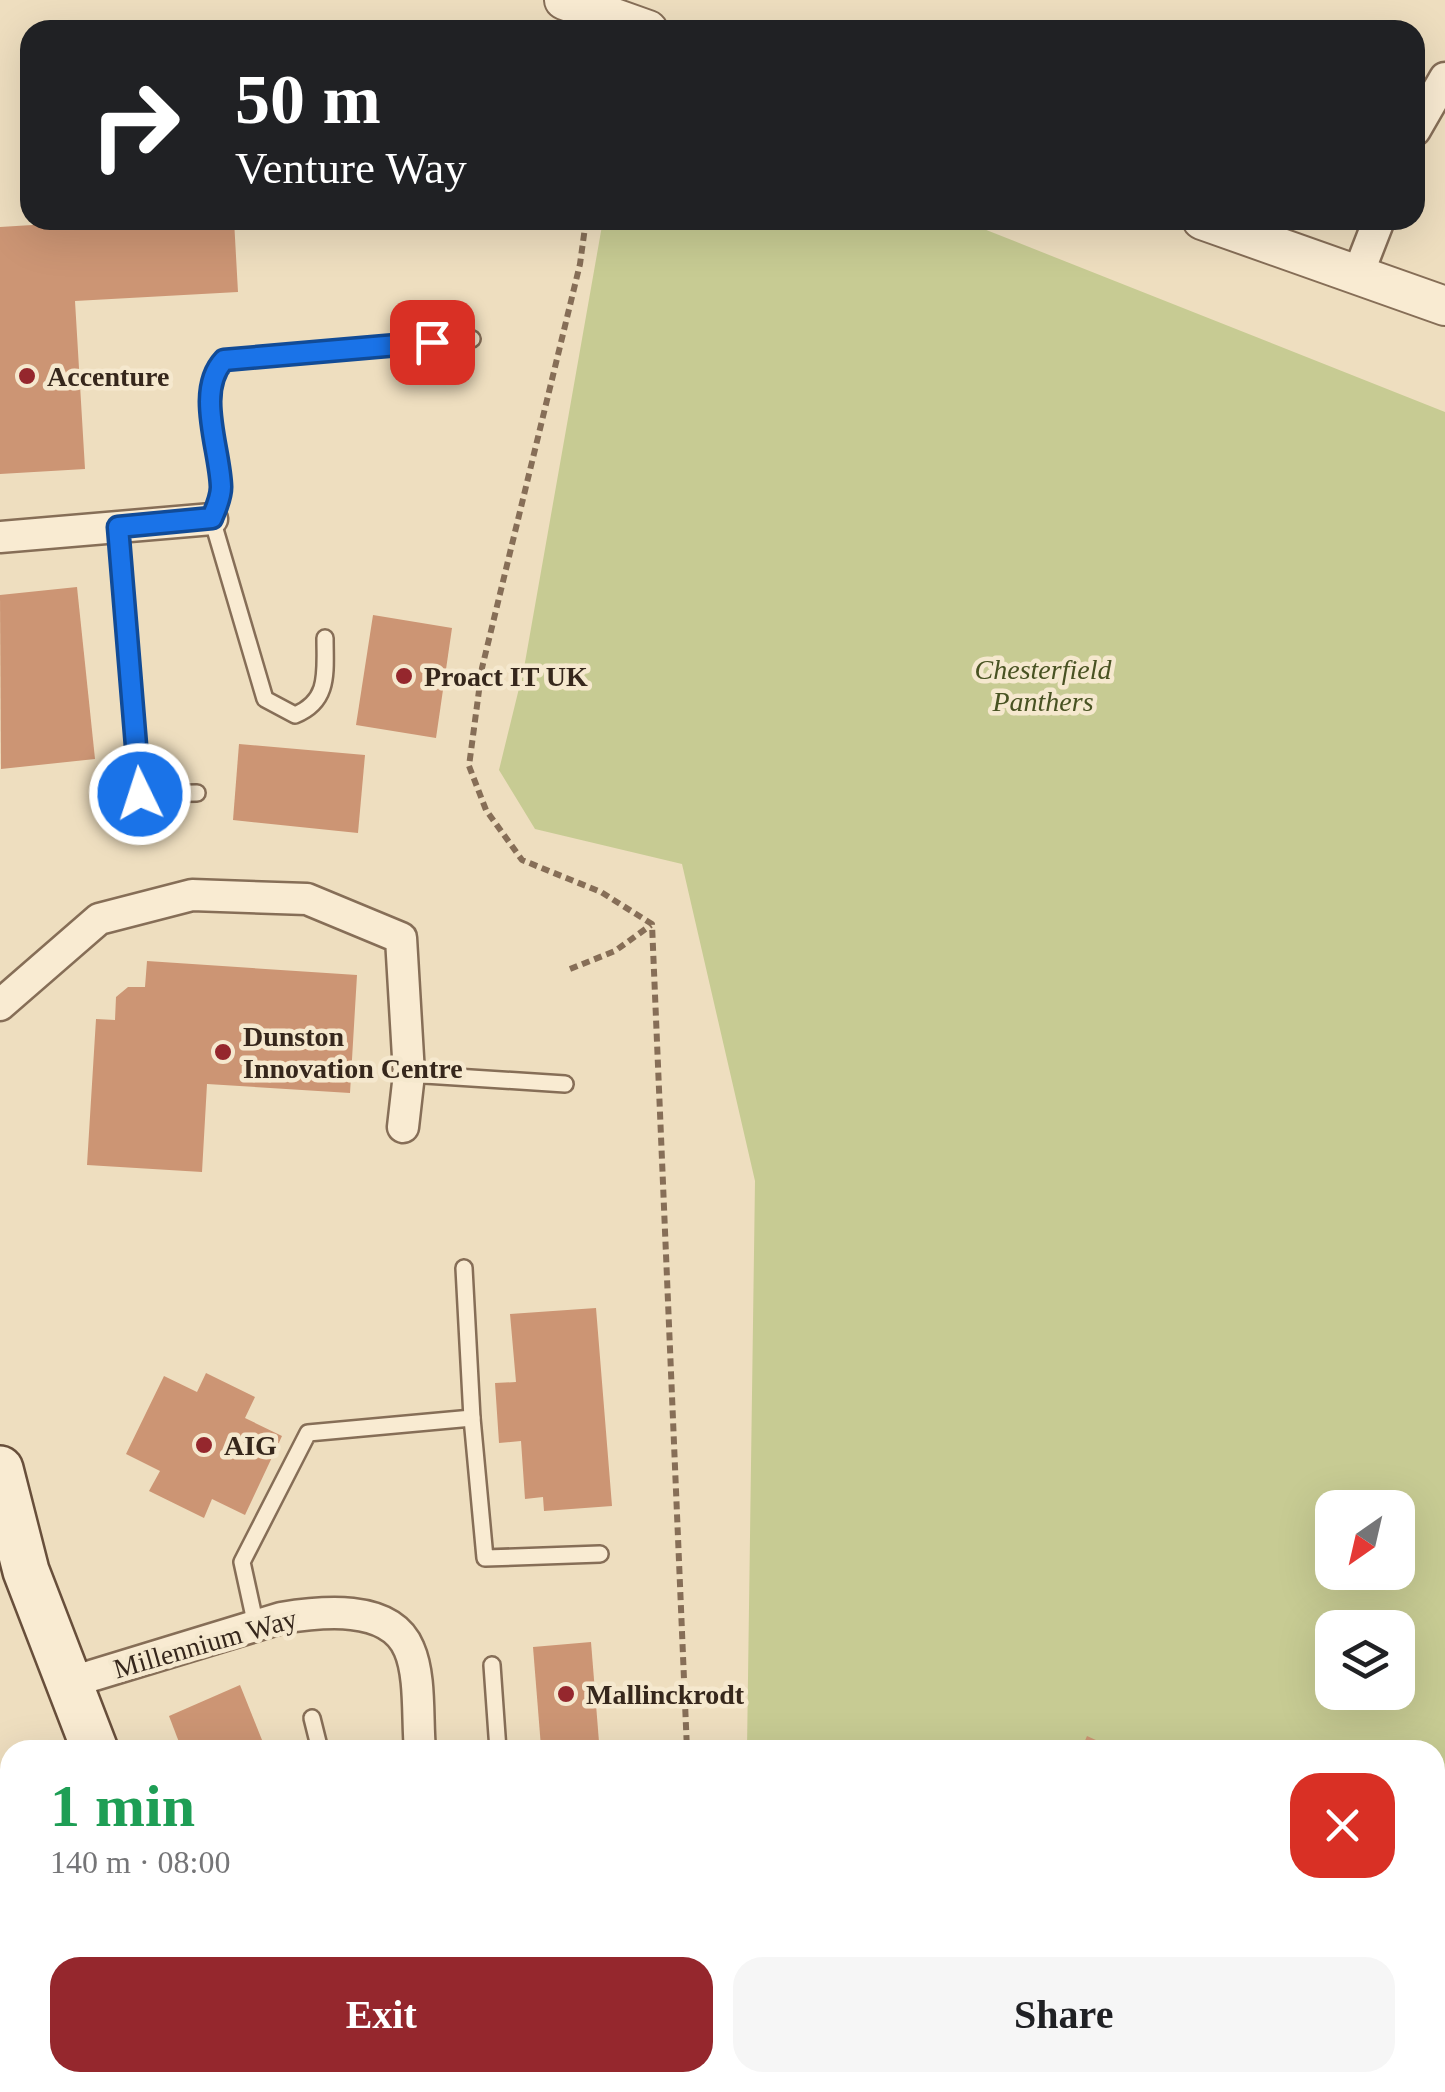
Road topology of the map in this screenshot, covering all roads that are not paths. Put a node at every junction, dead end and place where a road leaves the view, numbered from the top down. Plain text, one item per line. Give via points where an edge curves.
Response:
1 (564, 0) edge
2 (620, 20) edge
3 (1445, 78) edge
4 (1425, 113) edge
5 (1231, 230) edge
6 (1375, 230) edge
7 (1358, 274) junction
8 (1445, 306) edge
9 (472, 339) dead end
10 (212, 518) junction
11 (118, 527) junction
12 (0, 536) edge
13 (325, 638) dead end
14 (196, 794) dead end
15 (0, 1005) edge
16 (409, 1074) junction
17 (565, 1084) dead end
18 (403, 1127) dead end
19 (464, 1268) dead end
20 (472, 1418) junction
21 (0, 1469) edge
22 (600, 1554) dead end
23 (256, 1626) junction
24 (492, 1665) dead end
25 (68, 1684) junction
26 (312, 1718) dead end
27 (91, 1740) edge
28 (318, 1740) edge
29 (419, 1740) edge
30 (497, 1740) edge

1 - 2 street
3 - 4 street
5 - 7 street
6 - 7 street
7 - 8 street
9 - 10 lane via 224,360 212,381 222,492
10 - 11 street
10 - 13 lane via 265,699 295,716 311,709 322,697
11 - 12 street
11 - 14 lane via 140,794
15 - 16 street via 99,919 192,895 307,898 401,938
16 - 17 lane
16 - 18 street
19 - 20 lane
20 - 22 lane via 485,1558
20 - 23 lane via 308,1433 242,1562
21 - 25 main road via 26,1571
23 - 25 street, Millennium Way
23 - 29 street, Millennium Way via 340,1613 364,1616 402,1636 411,1651
24 - 30 lane
25 - 27 main road
26 - 28 lane

